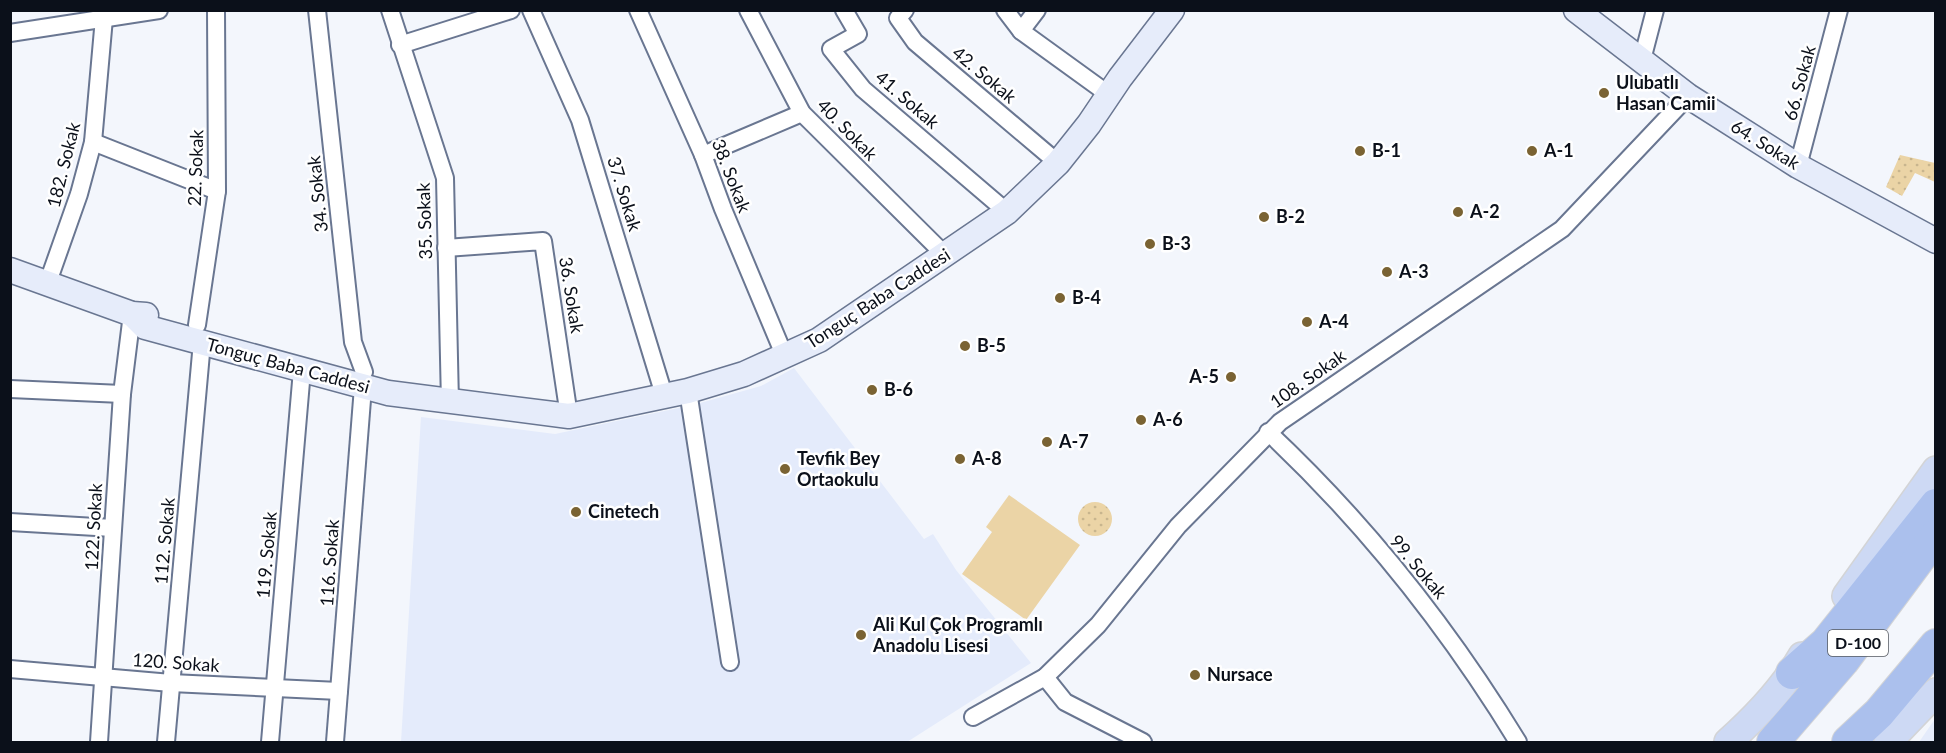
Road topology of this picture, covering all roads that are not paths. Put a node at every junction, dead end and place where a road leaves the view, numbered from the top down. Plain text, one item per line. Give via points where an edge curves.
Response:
1 (159, 10) edge
2 (216, 10) edge
3 (317, 10) edge
4 (390, 10) edge
5 (511, 10) edge
6 (531, 10) edge
7 (638, 10) edge
8 (748, 10) edge
9 (843, 10) edge
10 (905, 10) edge
11 (1005, 10) edge
12 (1037, 10) edge
13 (1172, 10) edge
14 (1576, 10) edge
15 (1655, 10) edge
16 (1839, 10) edge
17 (81, 16) edge
18 (105, 18) junction
19 (1021, 31) junction
20 (10, 33) edge
21 (400, 45) junction
22 (1642, 60) junction
23 (1108, 94) junction
24 (1688, 96) junction
25 (802, 113) junction
26 (93, 142) junction
27 (703, 155) junction
28 (1058, 163) junction
29 (1798, 166) junction
30 (217, 191) junction
31 (1007, 212) junction
32 (1935, 241) edge
33 (446, 248) junction
34 (946, 256) junction
35 (10, 270) edge
36 (48, 282) junction
37 (132, 314) junction
38 (200, 334) junction
39 (785, 357) junction
40 (302, 370) junction
41 (363, 379) junction
42 (10, 389) edge
43 (688, 391) junction
44 (122, 394) junction
45 (664, 395) junction
46 (450, 403) junction
47 (569, 416) junction
48 (1269, 432) junction
49 (1935, 470) edge
50 (1935, 505) edge
51 (10, 522) edge
52 (113, 528) junction
53 (1935, 536) edge
54 (1935, 645) edge
55 (730, 662) dead end
56 (10, 669) edge
57 (1792, 673) junction
58 (1928, 674) edge
59 (105, 677) junction
60 (1045, 677) junction
61 (171, 683) junction
62 (276, 690) junction
63 (339, 691) junction
64 (973, 717) dead end
65 (99, 742) edge
66 (166, 742) edge
67 (270, 742) edge
68 (335, 742) edge
69 (1143, 742) edge
70 (1518, 742) edge
71 (1728, 742) edge
72 (1773, 742) edge
73 (1848, 742) edge
74 (1888, 742) edge

1 - 18 street
2 - 30 street, 22. Sokak
3 - 41 street, 34. Sokak via 353,342
4 - 21 street, 35. Sokak
5 - 21 street
6 - 45 street, 37. Sokak via 580,120
7 - 27 street, 38. Sokak
8 - 25 street, 40. Sokak
9 - 31 street, 41. Sokak via 858,33 831,49 863,89
10 - 28 street, 42. Sokak via 898,18 915,42
11 - 19 street
12 - 19 street
13 - 23 street, Tonguç Baba Caddesi
14 - 22 street, 64. Sokak
15 - 22 street
16 - 29 street, 66. Sokak
17 - 18 street
17 - 20 street
18 - 26 street, 182. Sokak
19 - 23 street
21 - 33 street, 35. Sokak via 445,178
22 - 24 street, 64. Sokak
23 - 28 street, Tonguç Baba Caddesi
24 - 29 street, 64. Sokak
24 - 48 street, 108. Sokak via 1562,229
25 - 27 street
25 - 34 street, 40. Sokak
26 - 30 street
26 - 36 street, 182. Sokak
27 - 39 street, 38. Sokak
28 - 31 street, Tonguç Baba Caddesi
29 - 32 street, 64. Sokak
30 - 38 street, 22. Sokak
31 - 34 street, Tonguç Baba Caddesi
33 - 46 street, 35. Sokak
33 - 47 street, 36. Sokak via 543,241
34 - 39 street, Tonguç Baba Caddesi via 819,340
35 - 36 street, Tonguç Baba Caddesi
36 - 37 street, Tonguç Baba Caddesi
37 - 38 street, Tonguç Baba Caddesi via 146,327
37 - 44 street, 122. Sokak
38 - 40 street, Tonguç Baba Caddesi
38 - 41 street, Tonguç Baba Caddesi
38 - 61 street, 112. Sokak
39 - 43 street, Tonguç Baba Caddesi
40 - 41 street, Tonguç Baba Caddesi
40 - 62 street, 119. Sokak
41 - 46 street, Tonguç Baba Caddesi
41 - 63 street, 116. Sokak
42 - 44 street
43 - 45 street, Tonguç Baba Caddesi
43 - 55 street
44 - 52 street, 122. Sokak
45 - 47 street, Tonguç Baba Caddesi
46 - 47 street, Tonguç Baba Caddesi
48 - 60 street, 108. Sokak via 1178,526 1098,625
48 - 70 street, 99. Sokak via 1315,476 1442,626
49 - 57 main road
50 - 57 highway via 1853,611
51 - 52 street
52 - 59 street, 122. Sokak
53 - 72 highway, D-100 via 1844,661
54 - 58 highway
56 - 59 street, 120. Sokak
57 - 71 main road
58 - 73 highway
58 - 74 main road
59 - 61 street, 120. Sokak
59 - 65 street, 122. Sokak
60 - 64 street, 108. Sokak
60 - 69 street via 1065,702
61 - 62 street, 120. Sokak
61 - 66 street, 112. Sokak
62 - 63 street, 120. Sokak
62 - 67 street, 119. Sokak
63 - 68 street, 116. Sokak

